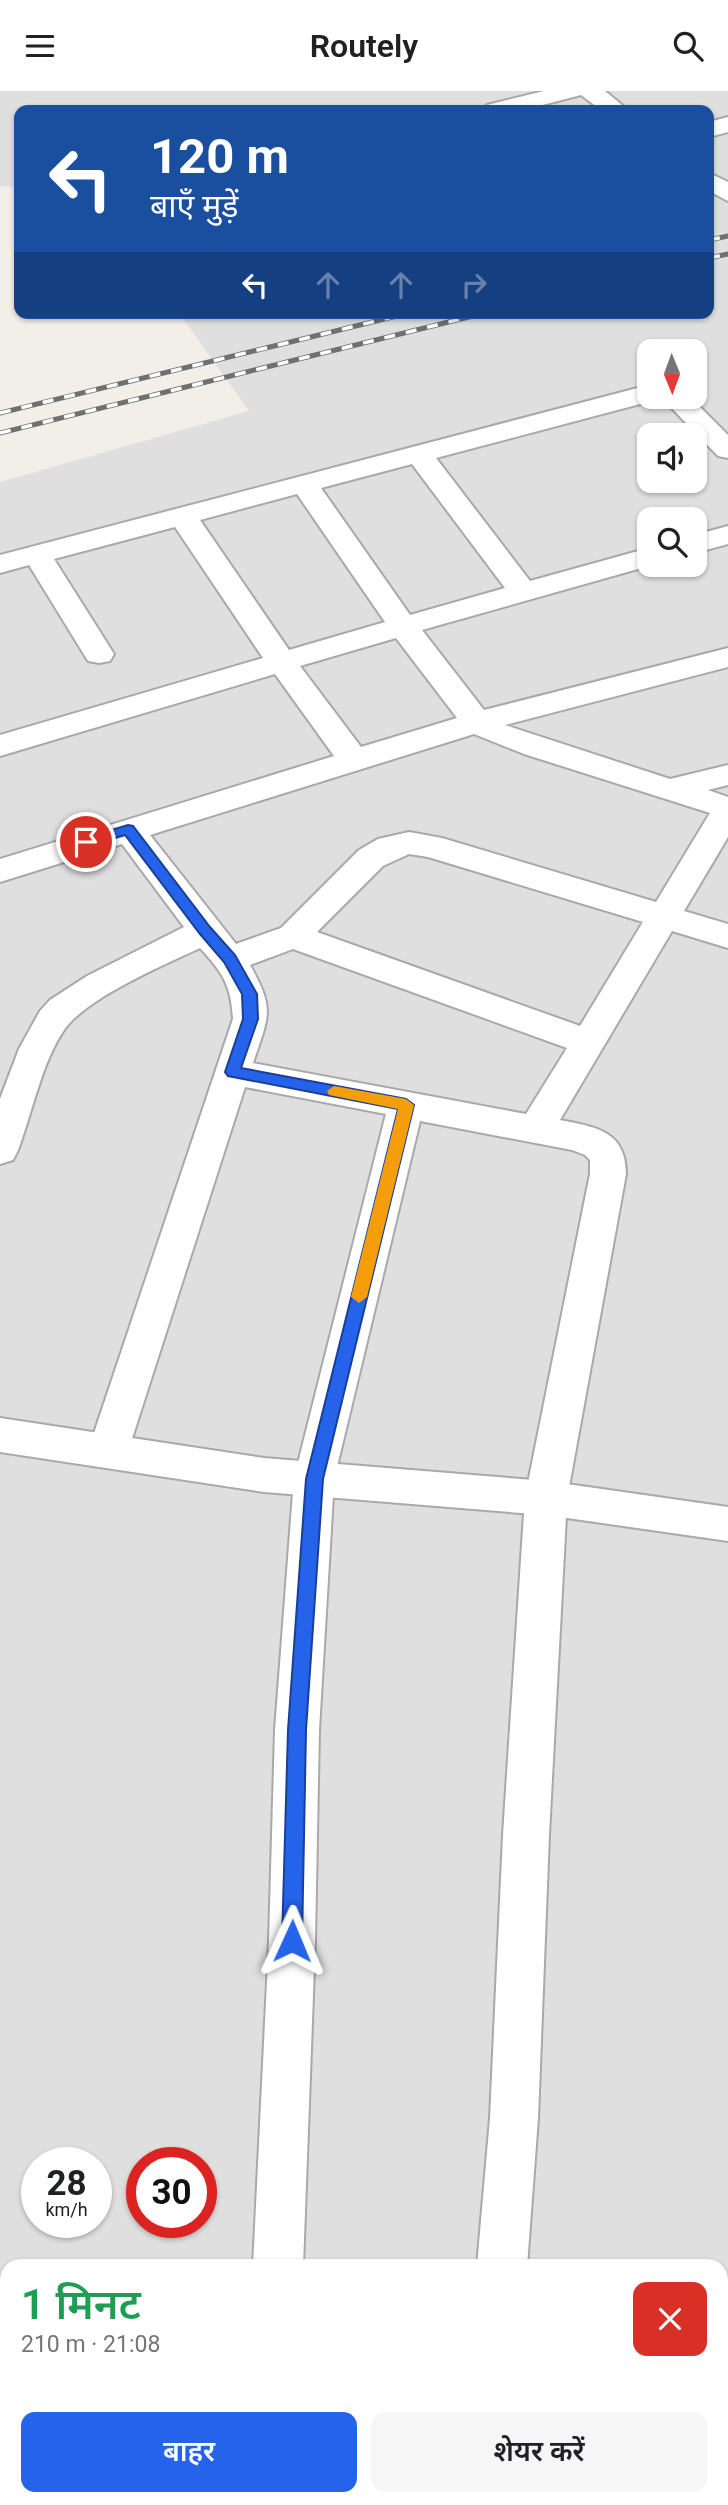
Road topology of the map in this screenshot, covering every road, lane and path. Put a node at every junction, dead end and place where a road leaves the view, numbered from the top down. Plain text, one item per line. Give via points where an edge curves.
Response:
1 (572, 91) edge
2 (590, 91) edge
3 (515, 105) edge
4 (609, 105) edge
5 (637, 396) edge
6 (686, 409) edge
7 (728, 450) edge
8 (420, 454) junction
9 (305, 486) junction
10 (183, 517) junction
11 (728, 535) edge
12 (707, 541) edge
13 (37, 555) junction
14 (637, 560) edge
15 (0, 564) edge
16 (524, 593) junction
17 (403, 626) junction
18 (99, 654) dead end
19 (728, 657) edge
20 (282, 663) junction
21 (477, 722) junction
22 (0, 746) edge
23 (354, 760) junction
24 (728, 775) edge
25 (670, 789) junction
26 (728, 809) edge
27 (128, 829) junction
28 (0, 871) edge
29 (664, 917) junction
30 (205, 931) junction
31 (293, 936) junction
32 (728, 936) edge
33 (230, 959) junction
34 (589, 1042) junction
35 (233, 1072) junction
36 (406, 1105) junction
37 (536, 1129) junction
38 (0, 1150) edge
39 (0, 1435) edge
40 (108, 1451) junction
41 (314, 1479) junction
42 (547, 1499) junction
43 (728, 1524) edge
44 (278, 2259) edge
45 (503, 2259) edge

1 - 3 street
2 - 4 street
5 - 8 street
6 - 7 street
8 - 9 street
8 - 16 street
9 - 10 street
9 - 17 street
10 - 13 street
10 - 20 street
11 - 12 street
13 - 15 street
13 - 18 street
14 - 16 street
16 - 17 street
17 - 20 street
17 - 21 street
19 - 21 street
20 - 22 street
20 - 23 street
21 - 23 street
21 - 25 street via 535,747
23 - 27 street
24 - 25 street
25 - 26 street
26 - 29 street
27 - 28 street
27 - 30 street
29 - 31 street via 409,843 371,858
29 - 32 street
29 - 34 street
30 - 33 street
30 - 38 street via 97,987 53,1018
31 - 33 street
31 - 34 street
33 - 35 street via 249,994 250,1019
34 - 37 street
35 - 36 street
35 - 40 street
36 - 37 street
36 - 41 street
37 - 42 street via 598,1145 608,1156
39 - 40 street
40 - 41 street
41 - 42 street
41 - 44 street via 297,1730
42 - 43 street
42 - 45 street

